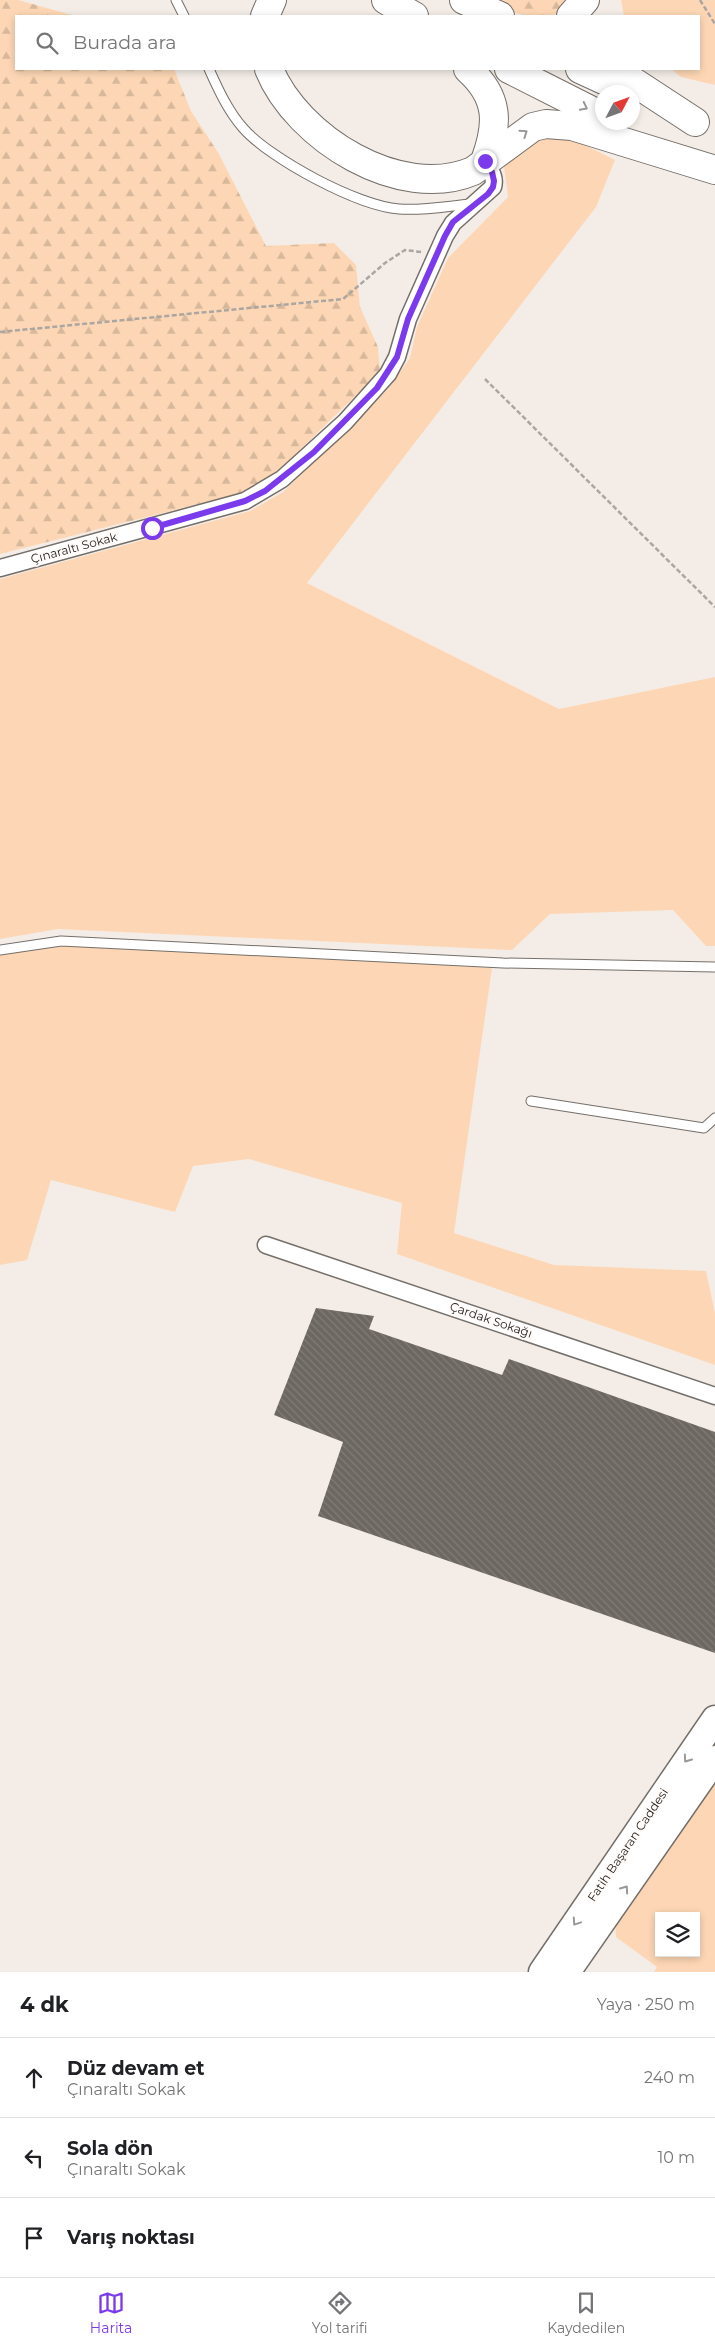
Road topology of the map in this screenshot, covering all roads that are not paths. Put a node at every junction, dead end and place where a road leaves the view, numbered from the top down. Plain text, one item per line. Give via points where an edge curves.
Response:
1 (176, 0) edge
2 (272, 0) edge
3 (370, 0) edge
4 (386, 0) edge
5 (454, 0) edge
6 (464, 0) edge
7 (585, 0) edge
8 (599, 0) edge
9 (184, 15) edge
10 (264, 15) edge
11 (392, 15) edge
12 (412, 15) edge
13 (482, 15) edge
14 (498, 15) edge
15 (572, 15) edge
16 (596, 15) edge
17 (210, 70) edge
18 (270, 70) edge
19 (469, 70) edge
20 (511, 70) edge
21 (582, 70) edge
22 (616, 70) edge
23 (614, 85) edge
24 (640, 97) edge
25 (595, 112) edge
26 (705, 126) edge
27 (640, 130) edge
28 (715, 158) edge
29 (485, 161) junction
30 (715, 170) edge
31 (474, 204) junction
32 (0, 568) edge
33 (0, 950) edge
34 (715, 967) edge
35 (531, 1101) dead end
36 (715, 1118) edge
37 (266, 1245) dead end
38 (715, 1396) edge
39 (715, 1719) edge
40 (715, 1759) edge
41 (542, 1972) edge
42 (567, 1972) edge

1 - 9 lane
2 - 10 highway
3 - 11 highway
4 - 12 highway
5 - 13 highway
6 - 14 highway
7 - 15 highway
8 - 16 highway
17 - 31 lane via 233,116 244,129 274,153 347,195 370,204 398,209
18 - 29 highway via 280,91 316,132 371,165 409,176 434,178 463,175
19 - 29 highway via 487,91 495,116
20 -> 25 highway
21 - 23 highway
22 - 26 highway
24 - 26 highway
27 - 28 highway
29 -> 30 highway via 533,127 559,124
29 - 31 street, Çınaraltı Sokak via 494,181 488,194
31 - 32 street, Çınaraltı Sokak via 453,222 408,319 397,357 388,374 346,422 282,479 245,501
33 - 34 lane via 60,940 503,963
35 - 36 lane via 704,1128
37 - 38 street, Çardak Sokağı
39 -> 41 main road, Fatih Başaran Caddesi
42 -> 40 main road, Fatih Başaran Caddesi

